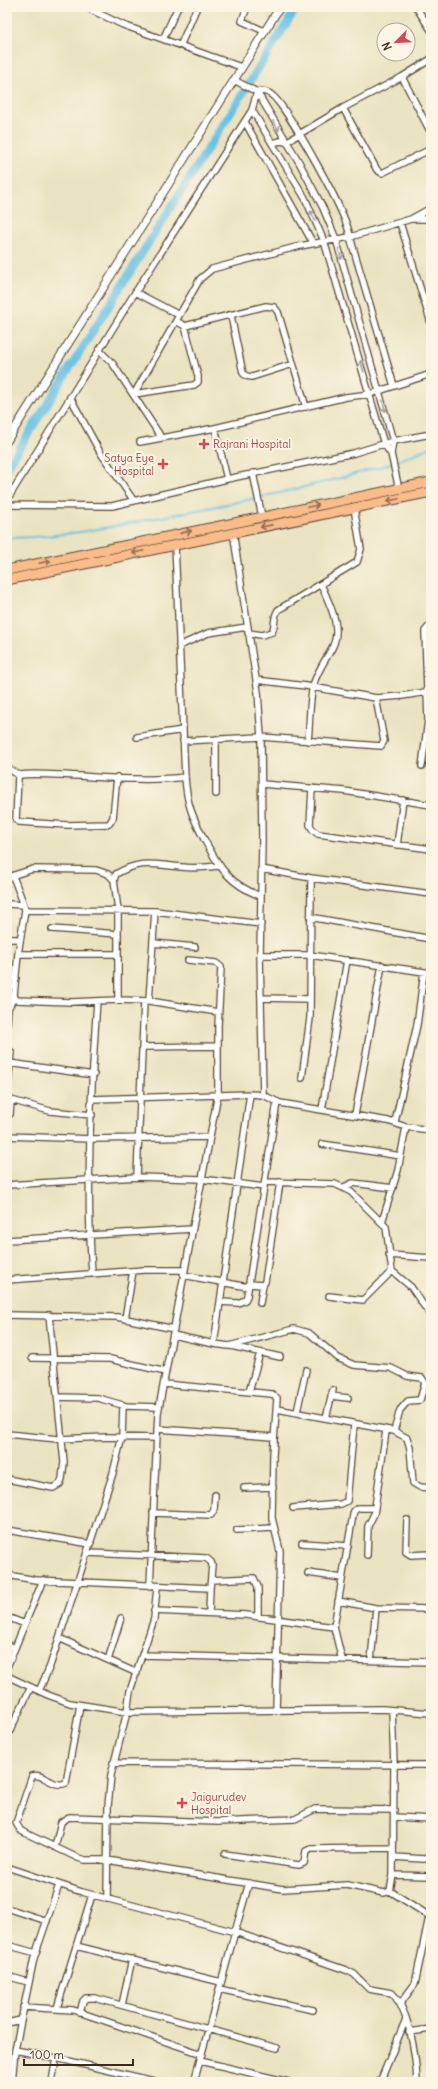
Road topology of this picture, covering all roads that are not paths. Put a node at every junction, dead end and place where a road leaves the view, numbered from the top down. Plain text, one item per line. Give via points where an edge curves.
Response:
1 (84, 7) edge
2 (97, 7) edge
3 (178, 7) edge
4 (197, 7) edge
5 (247, 7) edge
6 (280, 7) edge
7 (416, 7) edge
8 (100, 13) junction
9 (431, 30) edge
10 (264, 31) junction
11 (164, 39) junction
12 (181, 44) junction
13 (431, 59) edge
14 (242, 66) junction
15 (402, 77) junction
16 (237, 82) junction
17 (255, 91) junction
18 (343, 108) junction
19 (252, 110) junction
20 (245, 122) junction
21 (431, 133) edge
22 (299, 135) junction
23 (286, 142) junction
24 (272, 143) junction
25 (431, 149) edge
26 (431, 208) edge
27 (411, 219) junction
28 (431, 220) edge
29 (400, 223) junction
30 (350, 237) junction
31 (336, 239) junction
32 (324, 241) junction
33 (313, 243) junction
34 (135, 292) junction
35 (231, 316) junction
36 (178, 318) junction
37 (431, 323) edge
38 (185, 326) junction
39 (99, 350) junction
40 (293, 364) junction
41 (431, 374) edge
42 (394, 386) junction
43 (380, 391) junction
44 (134, 394) junction
45 (370, 394) junction
46 (70, 397) junction
47 (306, 407) junction
48 (214, 428) junction
49 (10, 431) edge
50 (431, 434) edge
51 (161, 437) junction
52 (7, 441) edge
53 (393, 441) junction
54 (140, 442) dead end
55 (384, 444) junction
56 (391, 454) junction
57 (253, 473) junction
58 (227, 479) junction
59 (431, 482) edge
60 (400, 489) junction
61 (431, 492) edge
62 (7, 500) edge
63 (134, 501) junction
64 (7, 505) edge
65 (354, 508) junction
66 (262, 517) junction
67 (233, 532) junction
68 (175, 545) junction
69 (7, 570) edge
70 (7, 580) edge
71 (321, 584) junction
72 (431, 624) edge
73 (247, 630) junction
74 (179, 646) junction
75 (256, 680) junction
76 (429, 684) edge
77 (313, 687) junction
78 (427, 692) junction
79 (376, 698) junction
80 (429, 720) edge
81 (182, 730) junction
82 (137, 737) dead end
83 (261, 737) junction
84 (216, 739) junction
85 (183, 741) junction
86 (308, 741) junction
87 (422, 766) dead end
88 (7, 768) edge
89 (19, 775) junction
90 (117, 777) junction
91 (185, 777) junction
92 (262, 784) junction
93 (312, 788) junction
94 (216, 794) dead end
95 (403, 800) junction
96 (431, 805) edge
97 (398, 845) junction
98 (431, 849) edge
99 (218, 866) junction
100 (262, 869) junction
101 (9, 875) edge
102 (311, 878) junction
103 (114, 880) junction
104 (431, 894) edge
105 (260, 896) junction
106 (7, 904) edge
107 (25, 907) junction
108 (118, 910) junction
109 (155, 911) junction
110 (310, 917) junction
111 (261, 924) junction
112 (52, 929) dead end
113 (118, 934) junction
114 (20, 939) junction
115 (431, 939) edge
116 (7, 940) edge
117 (153, 943) junction
118 (195, 947) dead end
119 (18, 954) junction
120 (118, 954) junction
121 (260, 954) junction
122 (310, 956) junction
123 (188, 960) dead end
124 (347, 960) junction
125 (382, 965) junction
126 (424, 972) junction
127 (431, 973) edge
128 (7, 978) edge
129 (16, 978) junction
130 (7, 996) edge
131 (14, 997) junction
132 (262, 998) junction
133 (310, 999) junction
134 (118, 1000) junction
135 (97, 1001) junction
136 (146, 1001) junction
137 (218, 1012) junction
138 (7, 1024) edge
139 (218, 1046) junction
140 (7, 1047) edge
141 (142, 1047) junction
142 (9, 1063) junction
143 (94, 1075) junction
144 (302, 1078) dead end
145 (218, 1094) junction
146 (250, 1094) junction
147 (263, 1095) junction
148 (140, 1096) junction
149 (8, 1097) edge
150 (93, 1099) junction
151 (277, 1102) junction
152 (322, 1110) junction
153 (10, 1114) dead end
154 (92, 1115) junction
155 (355, 1115) junction
156 (395, 1122) junction
157 (406, 1127) junction
158 (431, 1130) edge
159 (7, 1136) edge
160 (138, 1137) junction
161 (209, 1137) junction
162 (91, 1139) junction
163 (322, 1144) dead end
164 (401, 1156) junction
165 (137, 1177) junction
166 (201, 1179) junction
167 (90, 1180) junction
168 (237, 1182) junction
169 (280, 1182) junction
170 (264, 1184) junction
171 (7, 1185) edge
172 (344, 1187) junction
173 (392, 1188) junction
174 (382, 1222) junction
175 (192, 1229) junction
176 (90, 1235) junction
177 (7, 1240) edge
178 (390, 1256) junction
179 (431, 1258) edge
180 (132, 1271) junction
181 (392, 1271) junction
182 (184, 1272) junction
183 (92, 1274) junction
184 (7, 1280) edge
185 (223, 1283) junction
186 (248, 1285) junction
187 (263, 1285) junction
188 (329, 1296) dead end
189 (220, 1302) junction
190 (260, 1303) dead end
191 (7, 1315) edge
192 (49, 1315) junction
193 (431, 1316) edge
194 (125, 1319) junction
195 (173, 1332) junction
196 (214, 1344) junction
197 (229, 1346) junction
198 (260, 1353) junction
199 (280, 1357) dead end
200 (32, 1358) dead end
201 (53, 1359) junction
202 (306, 1370) dead end
203 (166, 1372) junction
204 (164, 1384) junction
205 (249, 1392) junction
206 (58, 1397) junction
207 (348, 1398) dead end
208 (123, 1405) junction
209 (159, 1407) junction
210 (277, 1409) junction
211 (297, 1412) junction
212 (326, 1418) junction
213 (354, 1425) junction
214 (157, 1429) junction
215 (386, 1431) junction
216 (394, 1431) junction
217 (7, 1434) edge
218 (122, 1438) junction
219 (156, 1438) junction
220 (274, 1438) junction
221 (62, 1439) junction
222 (7, 1479) edge
223 (273, 1487) junction
224 (244, 1488) dead end
225 (431, 1488) edge
226 (215, 1495) dead end
227 (293, 1508) dead end
228 (375, 1508) junction
229 (153, 1513) junction
230 (407, 1520) dead end
231 (274, 1528) junction
232 (7, 1530) edge
233 (237, 1530) dead end
234 (302, 1543) dead end
235 (91, 1544) junction
236 (348, 1546) junction
237 (88, 1553) junction
238 (431, 1554) edge
239 (366, 1555) dead end
240 (151, 1556) junction
241 (308, 1573) dead end
242 (7, 1575) edge
243 (342, 1578) junction
244 (43, 1580) junction
245 (211, 1580) junction
246 (78, 1582) junction
247 (150, 1586) junction
248 (157, 1587) junction
249 (210, 1588) junction
250 (338, 1601) junction
251 (376, 1608) junction
252 (431, 1608) edge
253 (154, 1612) junction
254 (209, 1613) junction
255 (7, 1616) edge
256 (258, 1616) junction
257 (121, 1618) dead end
258 (277, 1619) junction
259 (25, 1624) junction
260 (334, 1627) junction
261 (60, 1638) junction
262 (7, 1645) edge
263 (15, 1648) junction
264 (142, 1655) junction
265 (276, 1658) junction
266 (108, 1660) junction
267 (342, 1660) junction
268 (372, 1660) junction
269 (431, 1662) edge
270 (7, 1667) edge
271 (137, 1673) junction
272 (7, 1676) edge
273 (31, 1687) junction
274 (39, 1691) junction
275 (80, 1705) junction
276 (392, 1710) junction
277 (276, 1711) junction
278 (127, 1712) junction
279 (431, 1713) edge
280 (8, 1733) edge
281 (113, 1763) junction
282 (394, 1764) junction
283 (431, 1765) edge
284 (394, 1810) junction
285 (394, 1817) junction
286 (108, 1818) junction
287 (431, 1819) edge
288 (55, 1847) junction
289 (393, 1848) junction
290 (225, 1854) dead end
291 (431, 1854) edge
292 (393, 1857) junction
293 (107, 1860) junction
294 (7, 1867) edge
295 (393, 1875) junction
296 (431, 1876) edge
297 (250, 1883) junction
298 (59, 1884) junction
299 (390, 1891) junction
300 (92, 1895) junction
301 (106, 1899) junction
302 (7, 1908) edge
303 (430, 1917) edge
304 (47, 1921) junction
305 (235, 1932) junction
306 (7, 1945) edge
307 (76, 1946) junction
308 (36, 1953) junction
309 (132, 1960) junction
310 (7, 1976) edge
311 (28, 1982) junction
312 (221, 1982) junction
313 (219, 1990) junction
314 (400, 2004) junction
315 (122, 2005) junction
316 (23, 2007) junction
317 (57, 2008) junction
318 (313, 2010) dead end
319 (80, 2013) junction
320 (406, 2019) junction
321 (21, 2020) junction
322 (7, 2023) edge
323 (431, 2029) edge
324 (209, 2030) junction
325 (409, 2032) junction
326 (277, 2048) dead end
327 (15, 2050) junction
328 (202, 2054) junction
329 (56, 2058) junction
330 (200, 2061) junction
331 (12, 2082) edge
332 (52, 2082) edge
333 (158, 2082) edge
334 (194, 2082) edge
335 (289, 2082) edge
336 (380, 2082) edge
337 (416, 2082) edge

1 - 8 street
2 - 8 street
3 - 11 street
4 - 12 street
5 - 10 street via 242,21
6 - 10 street
7 - 9 street
8 - 11 street via 123,25
10 - 14 street
11 - 12 street
12 - 14 street
13 - 15 street
14 - 16 street
15 - 18 street
15 - 21 street
16 - 17 street
16 - 49 street
17 - 19 street
17 - 22 street via 273,96
17 -> 23 street
18 - 22 street
18 - 25 street via 377,170 382,173
19 - 20 street
19 - 24 street
20 - 33 street
20 - 34 street
22 - 23 street
22 - 30 street via 339,208
23 - 24 street
23 - 31 street via 323,208
32 -> 24 street via 304,198
26 - 27 street
27 - 28 street
27 - 29 street
29 - 30 street
29 - 37 street
30 - 31 street
30 - 42 street
31 - 32 street
31 -> 43 street
32 - 33 street
45 -> 32 street
33 - 36 street via 212,269 200,279
34 - 36 street
34 - 39 street
35 - 38 street
35 - 40 street via 266,306 274,307 278,312
35 - 40 street via 243,373 246,376 252,377
36 - 38 street
36 - 44 street
38 - 44 street via 198,382 194,385
39 - 44 street via 113,364
39 - 46 street
40 - 47 street
41 - 42 street
42 - 43 street
43 - 45 street
43 -> 53 street
44 - 51 street
45 - 47 street
45 - 55 street
46 - 62 street
46 - 63 street via 100,452
47 - 48 street
48 - 51 street
48 - 58 street
49 - 52 street
50 - 53 street
51 - 54 street
53 - 55 street
53 - 56 street
55 - 56 street
55 - 57 street via 354,453
56 - 60 street
57 - 58 street
57 - 66 street
58 - 63 street
59 - 60 highway
66 -> 60 highway
61 -> 65 highway
63 - 64 street via 112,506
65 -> 67 highway
65 - 71 street via 360,556 353,566
69 -> 66 highway
67 - 68 highway
67 - 73 street
68 -> 70 highway
68 - 74 street
71 - 73 street via 278,610 272,632 262,634
71 - 77 street via 332,608 336,637 319,668
72 - 76 street via 425,631
73 - 74 street via 208,633
73 - 75 street
74 - 81 street
75 - 77 street
75 - 83 street
76 - 78 street
77 - 79 street
77 - 86 street
78 - 79 street
78 - 80 street
79 - 86 street via 384,741 381,746
80 - 87 street
81 - 82 street
81 - 85 street
83 - 84 street
83 - 86 street
83 - 92 street
84 - 85 street
84 - 94 street
85 - 91 street
88 - 89 street
89 - 90 street
89 - 90 street via 17,822 67,826 106,825 112,822
90 - 91 street via 153,780
91 - 99 street via 189,809
92 - 93 street
92 - 100 street
93 - 95 street
93 - 97 street via 310,825 318,834
95 - 96 street
95 - 97 street
97 - 98 street
99 - 103 street via 182,868 144,863 116,874
99 - 105 street via 238,886
100 - 102 street
100 - 105 street
101 - 103 street via 33,869 96,870 108,874
101 - 107 street via 17,886
102 - 104 street
102 - 110 street
103 - 108 street
105 - 111 street
106 - 107 street
107 - 108 street
107 - 114 street
108 - 109 street
108 - 113 street
109 - 111 street
109 - 117 street
110 - 115 street
110 - 122 street
111 - 121 street
112 - 113 street
113 - 120 street
114 - 116 street
114 - 119 street
117 - 118 street
117 - 136 street
119 - 120 street
119 - 129 street
120 - 134 street
121 - 122 street
121 - 132 street
122 - 124 street
122 - 133 street
123 - 137 street via 216,963 221,967
124 - 125 street
124 - 152 street
125 - 126 street
125 - 155 street
126 - 127 street
126 - 156 street via 417,1025
128 - 129 street
129 - 131 street
130 - 131 street
131 - 135 street via 20,1000
131 - 138 street via 8,1010
132 - 133 street
132 - 147 street
133 - 144 street
134 - 135 street
134 - 136 street
135 - 143 street
136 - 137 street
136 - 141 street
137 - 139 street
139 - 141 street
139 - 145 street
140 - 142 street via 11,1052
141 - 148 street
142 - 143 street
142 - 149 street
143 - 150 street
145 - 146 street
145 - 148 street
145 - 161 street
146 - 147 street
146 - 168 street
147 - 151 street
148 - 150 street
148 - 160 street
149 - 153 street
149 - 154 street via 50,1111
150 - 154 street
151 - 152 street
151 - 170 street
152 - 155 street
154 - 162 street
155 - 156 street
156 - 157 street
157 - 158 street
157 - 164 street
159 - 162 street
160 - 161 street
160 - 162 street
160 - 165 street
161 - 166 street
162 - 167 street
163 - 164 street
164 - 173 street
165 - 166 street
165 - 167 street
166 - 168 street
166 - 175 street
167 - 171 street
167 - 176 street
168 - 170 street
168 - 185 street
169 - 170 street
169 - 172 street via 335,1184
169 - 187 street
170 - 186 street
172 - 173 street via 353,1183
172 - 174 street
173 - 174 street
174 - 178 street via 387,1232
175 - 176 street
175 - 182 street
176 - 177 street
176 - 183 street
178 - 179 street
178 - 181 street
180 - 182 street
180 - 183 street
180 - 194 street
181 - 188 street via 363,1300
181 - 193 street via 411,1287
182 - 185 street
182 - 195 street
183 - 184 street
185 - 186 street
185 - 189 street
186 - 187 street
186 - 189 street via 246,1300
187 - 190 street
189 - 196 street
191 - 192 street
192 - 194 street
192 - 201 street
194 - 195 street
195 - 196 street
195 - 203 street
196 - 197 street
197 - 198 street
197 - 216 street via 294,1329 302,1330 338,1358 354,1364 391,1368 407,1376 422,1378 425,1382 421,1399 405,1403 400,1410
198 - 199 street
198 - 205 street
200 - 201 street
201 - 203 street via 110,1359
201 - 206 street
202 - 211 street
203 - 204 street
204 - 205 street
204 - 209 street
205 - 210 street via 276,1395
206 - 208 street via 104,1399
206 - 221 street
207 - 212 street via 332,1393
208 - 209 street
208 - 218 street
209 - 214 street
210 - 211 street
210 - 220 street
211 - 212 street
212 - 213 street
213 - 215 street
213 - 227 street via 347,1501 341,1504
214 - 219 street
214 - 220 street
215 - 216 street
215 - 228 street
216 - 225 street via 407,1438 413,1483
217 - 221 street
218 - 219 street
218 - 221 street
218 - 235 street
219 - 229 street
220 - 223 street
221 - 222 street via 64,1462 62,1479 57,1486 45,1487
223 - 224 street
223 - 231 street
226 - 229 street via 211,1516
228 - 236 street via 358,1508 354,1511
228 - 239 street via 368,1526
229 - 240 street
230 - 238 street via 406,1552 411,1555
231 - 233 street
231 - 258 street via 280,1551
232 - 235 street
234 - 236 street
235 - 237 street
236 - 243 street
237 - 240 street
237 - 246 street
240 - 245 street via 206,1558 211,1562
240 - 247 street
241 - 243 street
242 - 244 street
243 - 250 street
244 - 246 street
244 - 259 street
245 - 249 street
245 - 256 street via 254,1578 258,1587
246 - 247 street
246 - 261 street
247 - 248 street
248 - 249 street
248 - 253 street
249 - 254 street
250 - 251 street
250 - 260 street
251 - 252 street
251 - 268 street
253 - 254 street
253 - 264 street
254 - 256 street
255 - 259 street
256 - 258 street
257 - 266 street
258 - 260 street
258 - 265 street
259 - 263 street
260 - 267 street
261 - 266 street
261 - 274 street
262 - 263 street
263 - 270 street
264 - 265 street
264 - 271 street
265 - 267 street
265 - 277 street
266 - 271 street
267 - 268 street
268 - 269 street
271 - 278 street via 130,1691
272 - 273 street
273 - 274 street
273 - 280 street
274 - 275 street
275 - 278 street
275 - 288 street via 66,1783 59,1785 32,1776 16,1823 21,1831
276 - 277 street
276 - 279 street
276 - 282 street
277 - 278 street
278 - 281 street
281 - 282 street
281 - 286 street
282 - 283 street
282 - 284 street
284 - 285 street
284 - 286 street via 315,1809 295,1818 228,1821
285 - 287 street
285 - 289 street
286 - 288 street via 65,1817 61,1822
286 - 293 street
288 - 293 street via 85,1860
289 - 290 street via 308,1849 304,1863 299,1865
289 - 292 street
291 - 292 street via 424,1859
292 - 295 street
293 - 297 street
293 - 301 street
294 - 298 street
295 - 296 street
295 - 299 street
297 - 299 street via 294,1890 335,1885 384,1893
297 - 305 street
298 - 300 street
298 - 304 street
299 - 303 street
300 - 301 street
300 - 307 street
301 - 305 street
302 - 304 street
303 - 314 street via 414,1984
304 - 308 street
305 - 312 street
305 - 314 street via 346,1970 354,1974 369,1989 392,1993
306 - 308 street
307 - 309 street
307 - 317 street
308 - 311 street
309 - 312 street
309 - 315 street
310 - 311 street
311 - 316 street
312 - 313 street
313 - 318 street
313 - 324 street
314 - 320 street
315 - 319 street via 90,1997 83,2001
315 - 324 street
316 - 317 street
316 - 321 street
317 - 319 street
319 - 328 street
320 - 325 street
320 - 336 street
321 - 322 street
321 - 327 street
323 - 325 street
324 - 326 street
324 - 328 street
325 - 337 street
327 - 329 street
327 - 331 street
328 - 330 street
329 - 332 street
329 - 333 street
330 - 334 street
330 - 335 street

